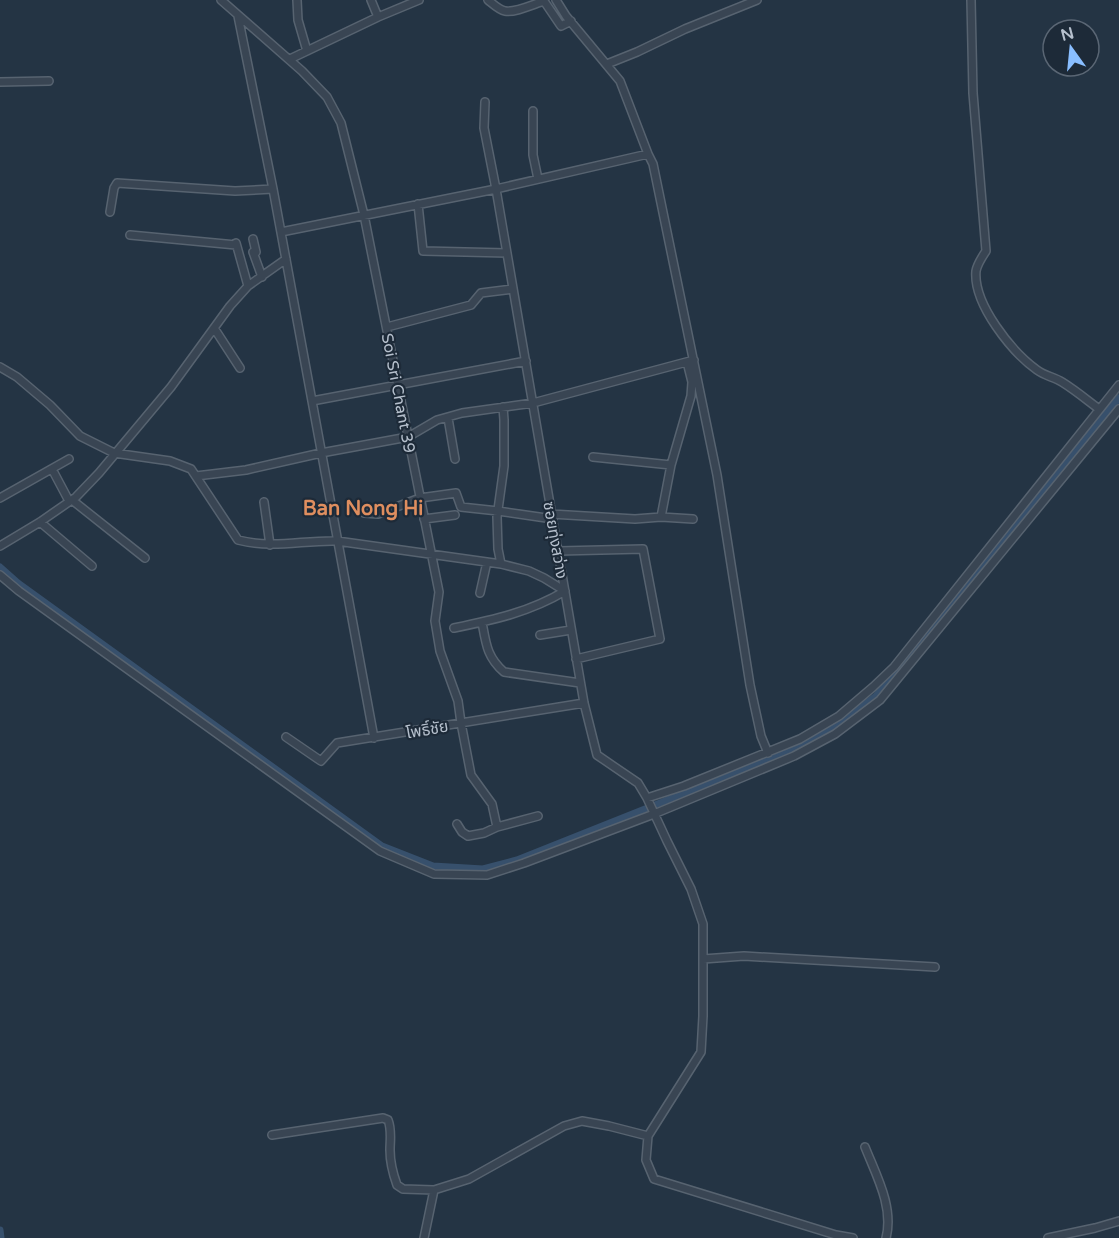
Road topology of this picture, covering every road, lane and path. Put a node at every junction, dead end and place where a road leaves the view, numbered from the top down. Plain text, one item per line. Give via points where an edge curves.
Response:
1 (221, 0) edge
2 (297, 0) edge
3 (371, 0) edge
4 (419, 0) edge
5 (488, 0) edge
6 (556, 0) edge
7 (757, 0) edge
8 (971, 0) edge
9 (238, 16) junction
10 (378, 17) junction
11 (571, 21) junction
12 (307, 51) junction
13 (290, 59) junction
14 (607, 64) junction
15 (49, 81) dead end
16 (0, 82) edge
17 (485, 102) dead end
18 (533, 111) dead end
19 (648, 154) junction
20 (538, 179) junction
21 (273, 189) junction
22 (496, 189) junction
23 (418, 204) junction
24 (110, 212) dead end
25 (364, 215) junction
26 (280, 232) junction
27 (130, 235) dead end
28 (253, 239) dead end
29 (507, 253) junction
30 (286, 259) junction
31 (261, 277) junction
32 (248, 286) junction
33 (513, 289) junction
34 (387, 327) junction
35 (214, 328) junction
36 (526, 361) junction
37 (690, 361) junction
38 (0, 367) edge
39 (240, 368) dead end
40 (398, 385) junction
41 (1119, 385) edge
42 (312, 401) junction
43 (533, 403) junction
44 (503, 407) junction
45 (1099, 409) junction
46 (1119, 409) edge
47 (448, 418) junction
48 (408, 437) junction
49 (114, 453) junction
50 (321, 453) junction
51 (593, 458) dead end
52 (69, 459) dead end
53 (455, 459) dead end
54 (671, 465) junction
55 (52, 469) junction
56 (196, 476) junction
57 (0, 498) edge
58 (420, 498) junction
59 (70, 500) junction
60 (264, 502) dead end
61 (498, 511) junction
62 (364, 513) dead end
63 (455, 515) dead end
64 (552, 516) junction
65 (661, 517) junction
66 (424, 519) junction
67 (693, 519) dead end
68 (40, 522) junction
69 (337, 541) junction
70 (270, 544) junction
71 (0, 546) edge
72 (559, 551) junction
73 (431, 555) junction
74 (145, 558) dead end
75 (487, 562) junction
76 (501, 564) junction
77 (92, 566) dead end
78 (0, 575) edge
79 (565, 591) junction
80 (480, 594) dead end
81 (482, 622) junction
82 (454, 628) dead end
83 (571, 630) junction
84 (540, 635) dead end
85 (576, 659) junction
86 (580, 682) junction
87 (584, 703) junction
88 (461, 723) junction
89 (286, 736) dead end
90 (374, 738) junction
91 (768, 753) junction
92 (648, 800) junction
93 (653, 812) junction
94 (538, 816) dead end
95 (457, 824) dead end
96 (497, 827) junction
97 (703, 959) junction
98 (935, 967) dead end
99 (272, 1135) dead end
100 (648, 1136) junction
101 (865, 1147) dead end
102 (434, 1190) junction
103 (1119, 1221) edge
104 (837, 1236) edge
105 (424, 1238) edge
106 (853, 1238) edge
107 (886, 1238) edge
108 (1048, 1238) edge

1 - 9 street, Soi Sri Chant 39
2 - 12 street
3 - 10 street
4 - 10 street
5 - 11 street via 504,11 543,1 561,26
6 - 11 street
7 - 14 street
8 - 45 street via 973,93 986,251 976,269 976,283 997,329 1017,354
9 - 13 street, Soi Sri Chant 39
9 - 21 street
10 - 12 street
11 - 14 street
12 - 13 street
13 - 25 street, Soi Sri Chant 39 via 327,97 341,123
14 - 19 street via 620,81
15 - 16 street
17 - 22 street, ซอยทุ่งสว่าง via 484,128
18 - 20 street via 533,155
19 - 20 street
19 - 37 street
20 - 22 street
21 - 24 street via 235,191 117,183
21 - 26 street
22 - 23 street
22 - 29 street, ซอยทุ่งสว่าง
23 - 25 street
23 - 29 street via 423,251
25 - 26 street
25 - 34 street, Soi Sri Chant 39
26 - 30 street
27 - 32 street via 236,243
28 - 31 street
29 - 33 street, ซอยทุ่งสว่าง
30 - 31 street
30 - 42 street
31 - 32 street
32 - 35 street
33 - 34 street via 481,293 471,305
33 - 36 street, ซอยทุ่งสว่าง
34 - 40 street, Soi Sri Chant 39
35 - 39 street
35 - 49 street via 171,387
36 - 40 street
36 - 43 street, ซอยทุ่งสว่าง
37 - 43 street
37 - 54 street via 691,396
37 - 91 street via 717,475 750,685
38 - 49 street via 50,405 80,436
40 - 42 street
40 - 48 street, Soi Sri Chant 39
41 - 45 street
42 - 50 street
43 - 44 street
43 - 64 street, ซอยทุ่งสว่าง
44 - 47 street
44 - 61 street via 504,466
45 - 91 street via 894,667 839,716
46 - 93 street via 880,700 835,734 794,756
47 - 48 street
47 - 53 street
48 - 50 street
48 - 58 street, Soi Sri Chant 39
49 - 56 street via 170,461 191,468
49 - 59 street
50 - 56 street via 246,470
50 - 69 street
51 - 54 street
52 - 55 street
54 - 65 street
55 - 57 street
55 - 59 street
56 - 70 street via 238,540
58 - 61 street via 456,493 461,507
58 - 62 street via 378,514
58 - 66 street, Soi Sri Chant 39
59 - 68 street
59 - 74 street
60 - 70 street
61 - 64 street
61 - 76 street
63 - 66 street
64 - 65 street
64 - 72 street, ซอยทุ่งสว่าง
65 - 67 street
66 - 73 street, Soi Sri Chant 39
68 - 71 street
68 - 77 street
69 - 70 street
69 - 73 street
69 - 90 street
72 - 79 street, ซอยทุ่งสว่าง
72 - 85 street via 644,549 660,639
73 - 75 street
73 - 88 street, Soi Sri Chant 39 via 439,592 435,621 440,651 458,701
75 - 76 street
75 - 80 street
76 - 79 street via 529,571
78 - 93 street via 380,851 434,874 487,875
79 - 81 street via 528,609
79 - 83 street, ซอยทุ่งสว่าง
81 - 82 street
81 - 86 street via 487,650 504,672
83 - 84 street
83 - 85 street, ซอยทุ่งสว่าง
85 - 86 street, ซอยทุ่งสว่าง
86 - 87 street, ซอยทุ่งสว่าง
87 - 88 street, โพธิ์ชัย
87 - 92 street, ซอยทุ่งสว่าง via 597,755 638,783
88 - 90 street, โพธิ์ชัย
88 - 96 street, Soi Sri Chant 39 via 471,775 492,804
89 - 90 street, โพธิ์ชัย via 321,761 337,743
91 - 92 street
92 - 93 street
93 - 97 street via 691,889 703,924
94 - 96 street
95 - 96 street via 468,836
97 - 98 street via 744,956
97 - 100 street via 701,1052
99 - 102 street via 383,1118 390,1126 390,1152 397,1185 403,1189
100 - 102 street via 582,1121 564,1126 469,1179
100 - 104 street via 646,1161 654,1179
101 - 107 street via 887,1207
102 - 105 street
103 - 108 street
104 - 106 street

